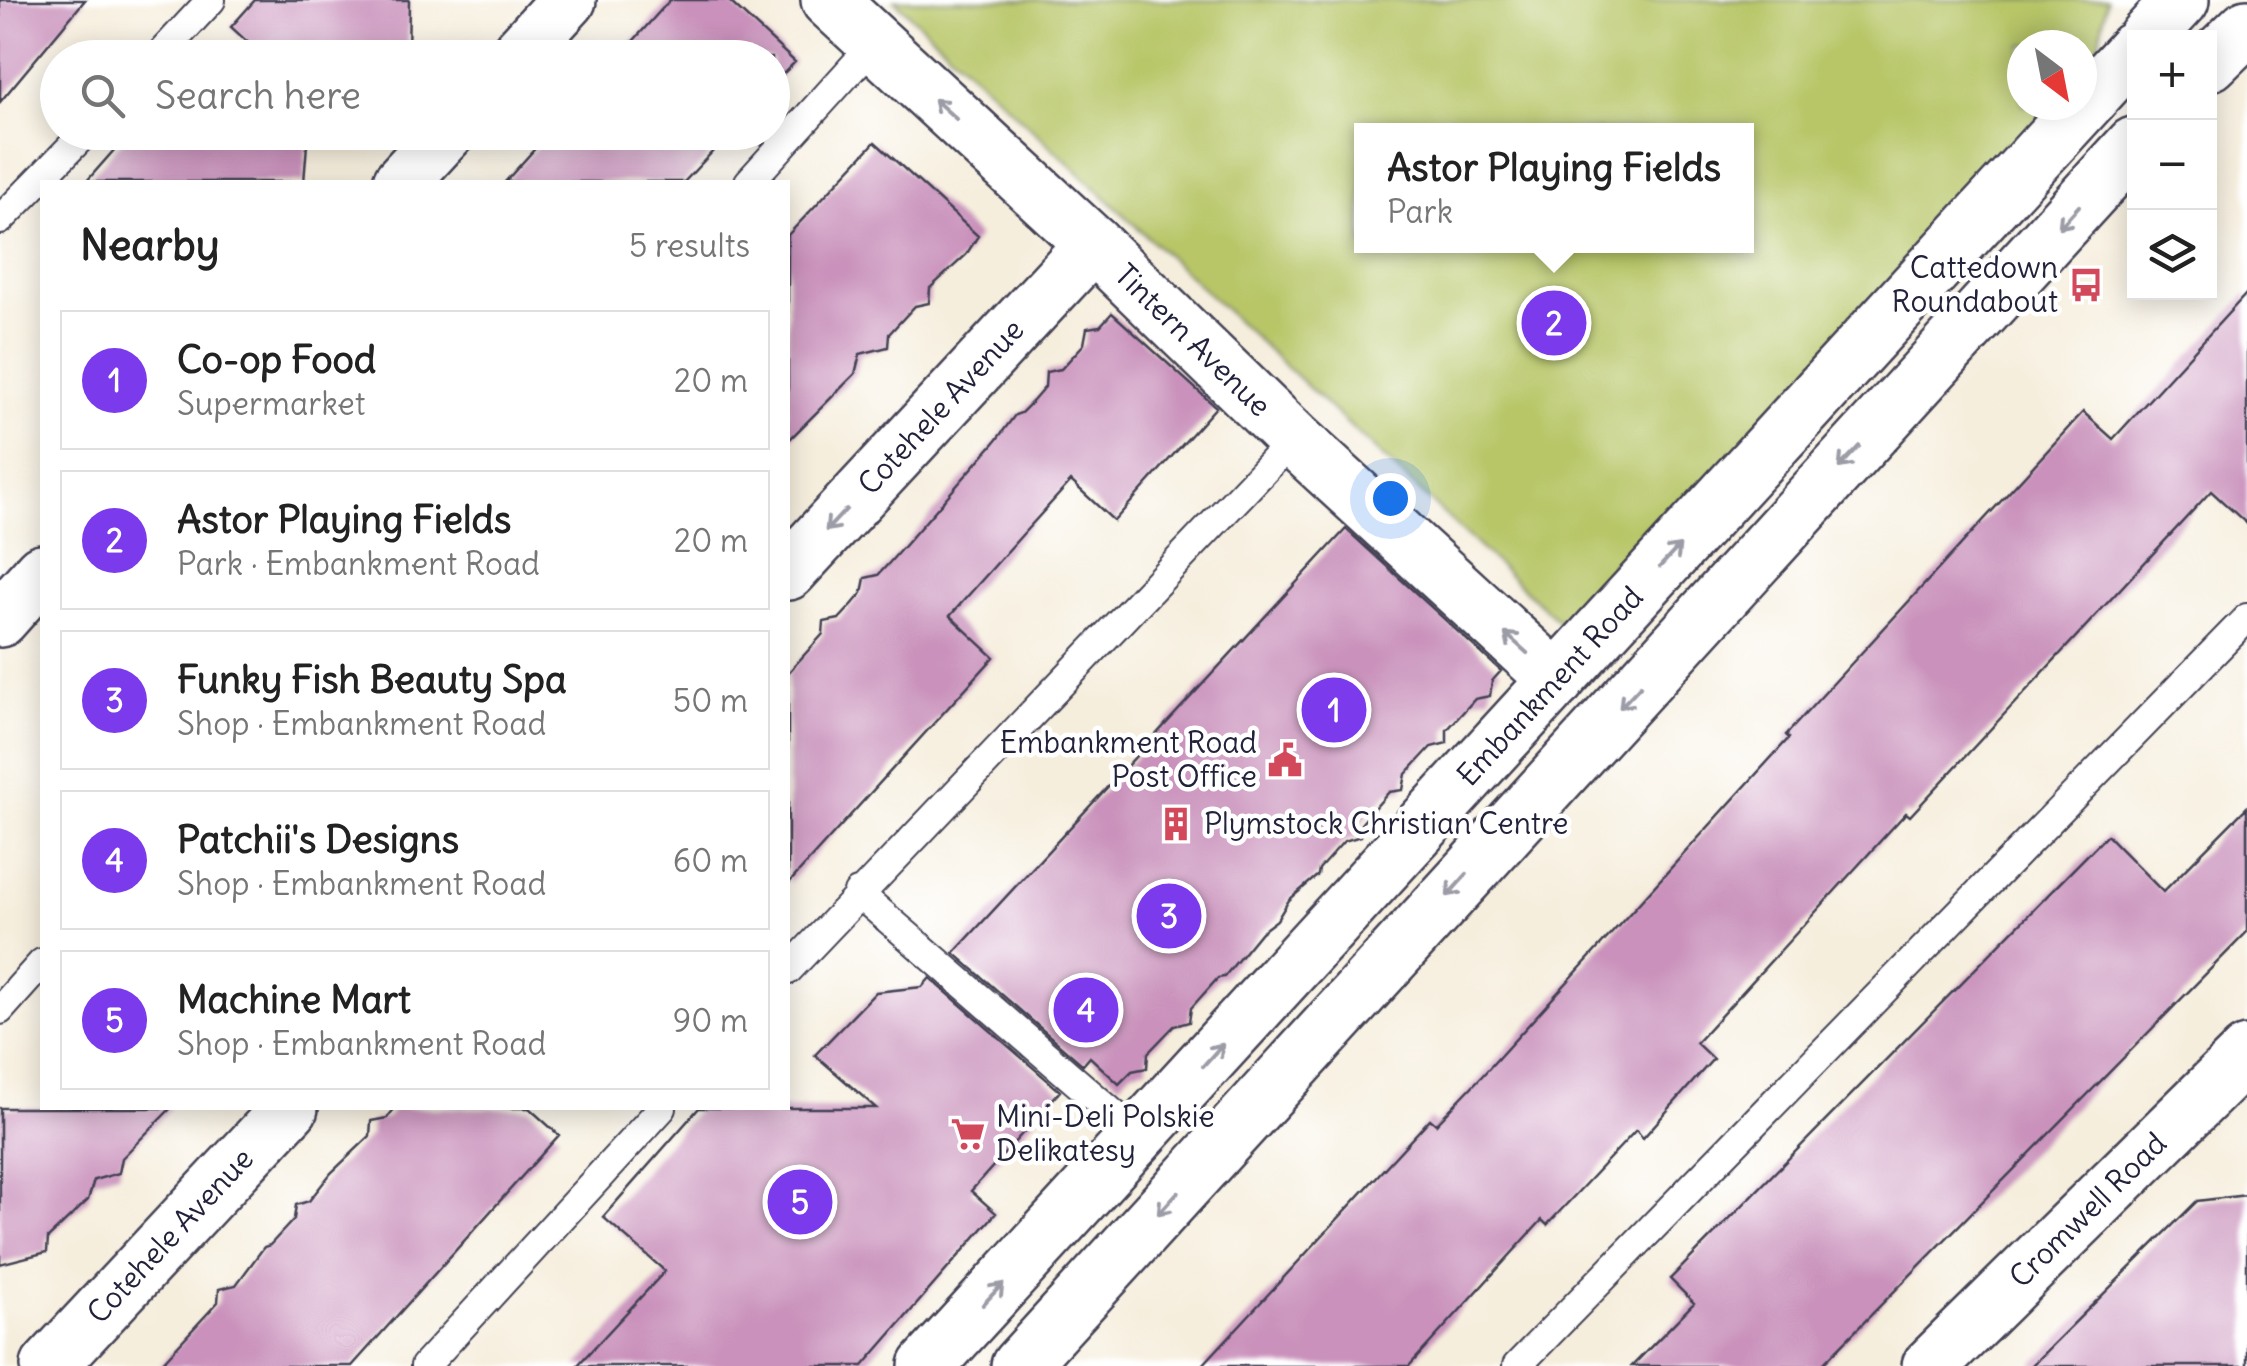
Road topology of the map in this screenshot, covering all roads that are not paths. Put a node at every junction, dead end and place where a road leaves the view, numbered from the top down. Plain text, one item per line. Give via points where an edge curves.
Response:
1 (211, 0) edge
2 (568, 0) edge
3 (829, 0) edge
4 (2181, 0) edge
5 (2247, 26) edge
6 (2153, 30) edge
7 (174, 40) edge
8 (532, 40) edge
9 (874, 44) junction
10 (2217, 56) edge
11 (2127, 58) edge
12 (790, 137) edge
13 (68, 150) edge
14 (430, 150) edge
15 (778, 150) edge
16 (2127, 154) edge
17 (403, 180) edge
18 (751, 180) edge
19 (0, 220) edge
20 (1093, 244) junction
21 (1294, 439) junction
22 (790, 570) edge
23 (40, 574) edge
24 (0, 618) edge
25 (2247, 618) edge
26 (1557, 680) junction
27 (858, 894) junction
28 (40, 965) edge
29 (790, 968) edge
30 (0, 1010) edge
31 (2247, 1054) edge
32 (288, 1110) edge
33 (660, 1110) edge
34 (1139, 1136) junction
35 (49, 1366) edge
36 (425, 1366) edge
37 (927, 1366) edge
38 (1019, 1366) edge
39 (1517, 1366) edge
40 (1930, 1366) edge

1 - 7 lane
2 - 8 main road
3 - 9 main road, Tintern Avenue
4 - 6 main road
5 - 10 main road
9 - 12 lane
20 -> 9 main road, Tintern Avenue
26 -> 11 main road, Embankment Road
13 - 19 lane
14 - 17 main road
15 - 18 lane
16 -> 38 main road
20 - 21 main road, Tintern Avenue
20 -> 22 main road, Cotehele Avenue
26 -> 21 main road, Tintern Avenue
21 - 27 lane
23 - 24 main road
25 - 39 lane
34 -> 26 main road, Embankment Road
27 - 29 lane
27 - 34 lane
28 - 30 lane
31 - 40 main road, Cromwell Road
32 - 35 main road, Cotehele Avenue
33 - 36 lane
37 -> 34 main road, Embankment Road

